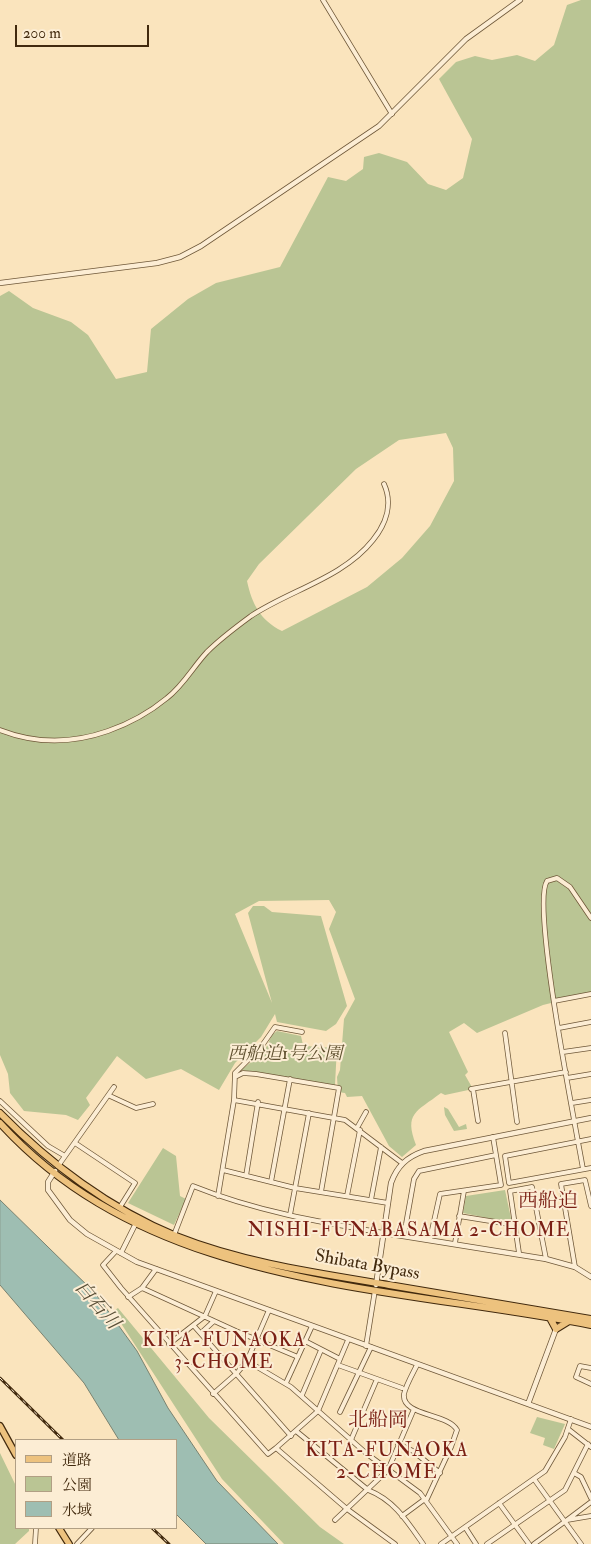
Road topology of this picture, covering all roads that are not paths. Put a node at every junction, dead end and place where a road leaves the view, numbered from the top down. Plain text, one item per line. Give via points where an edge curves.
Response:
1 (323, 0) edge
2 (520, 0) edge
3 (392, 114) junction
4 (0, 283) edge
5 (384, 484) dead end
6 (0, 730) edge
7 (591, 918) edge
8 (591, 994) edge
9 (554, 1001) junction
10 (591, 1022) edge
11 (559, 1028) junction
12 (302, 1032) dead end
13 (505, 1033) dead end
14 (591, 1048) edge
15 (563, 1052) junction
16 (566, 1072) junction
17 (591, 1074) edge
18 (234, 1077) junction
19 (567, 1078) junction
20 (290, 1079) junction
21 (513, 1082) junction
22 (114, 1087) dead end
23 (110, 1096) junction
24 (0, 1100) edge
25 (234, 1100) junction
26 (591, 1100) edge
27 (258, 1102) junction
28 (572, 1103) junction
29 (153, 1104) dead end
30 (285, 1108) junction
31 (366, 1112) dead end
32 (0, 1113) edge
33 (310, 1113) junction
34 (334, 1117) junction
35 (591, 1118) edge
36 (478, 1121) dead end
37 (574, 1121) junction
38 (517, 1122) dead end
39 (0, 1123) edge
40 (358, 1129) junction
41 (493, 1137) junction
42 (591, 1139) edge
43 (578, 1141) junction
44 (74, 1143) junction
45 (381, 1147) junction
46 (496, 1155) junction
47 (64, 1156) junction
48 (402, 1163) junction
49 (591, 1168) edge
50 (56, 1169) junction
51 (223, 1170) junction
52 (583, 1170) junction
53 (246, 1176) junction
54 (271, 1182) junction
55 (295, 1188) junction
56 (464, 1191) junction
57 (321, 1192) junction
58 (218, 1196) junction
59 (347, 1196) junction
60 (370, 1200) junction
61 (388, 1203) junction
62 (591, 1206) edge
63 (120, 1207) junction
64 (290, 1215) junction
65 (459, 1216) junction
66 (136, 1224) junction
67 (515, 1225) junction
68 (384, 1233) junction
69 (174, 1235) junction
70 (404, 1235) junction
71 (430, 1239) junction
72 (455, 1243) junction
73 (118, 1252) junction
74 (519, 1253) junction
75 (546, 1258) junction
76 (574, 1266) junction
77 (156, 1269) junction
78 (591, 1277) edge
79 (376, 1286) junction
80 (142, 1288) junction
81 (216, 1291) junction
82 (128, 1297) junction
83 (269, 1310) junction
84 (204, 1316) junction
85 (550, 1318) junction
86 (591, 1319) edge
87 (214, 1321) junction
88 (570, 1321) junction
89 (591, 1325) edge
90 (194, 1326) junction
91 (312, 1326) junction
92 (556, 1328) junction
93 (200, 1333) junction
94 (256, 1339) junction
95 (348, 1340) junction
96 (305, 1341) junction
97 (169, 1344) junction
98 (368, 1346) junction
99 (321, 1350) junction
100 (298, 1357) junction
101 (340, 1359) junction
102 (247, 1361) junction
103 (338, 1365) junction
104 (417, 1365) junction
105 (591, 1368) edge
106 (237, 1373) junction
107 (359, 1373) junction
108 (377, 1379) junction
109 (286, 1383) junction
110 (591, 1384) edge
111 (402, 1388) dead end
112 (213, 1394) junction
113 (302, 1395) junction
114 (528, 1404) junction
115 (414, 1410) junction
116 (318, 1411) junction
117 (340, 1412) dead end
118 (571, 1419) junction
119 (0, 1426) edge
120 (591, 1426) edge
121 (568, 1429) junction
122 (296, 1431) junction
123 (291, 1436) junction
124 (351, 1440) junction
125 (398, 1444) junction
126 (590, 1446) edge
127 (276, 1448) junction
128 (15, 1453) edge
129 (388, 1470) junction
130 (574, 1473) junction
131 (440, 1474) junction
132 (534, 1479) junction
133 (368, 1490) junction
134 (591, 1498) edge
135 (426, 1500) junction
136 (550, 1500) junction
137 (591, 1502) edge
138 (499, 1503) junction
139 (347, 1509) junction
140 (402, 1516) junction
141 (591, 1516) edge
142 (335, 1520) dead end
143 (566, 1520) junction
144 (515, 1524) junction
145 (464, 1527) junction
146 (36, 1529) edge
147 (60, 1529) edge
148 (91, 1529) edge
149 (452, 1536) junction
150 (35, 1544) edge
151 (69, 1544) edge
152 (77, 1544) edge
153 (395, 1544) edge
154 (422, 1544) edge
155 (441, 1544) edge
156 (457, 1544) edge
157 (476, 1544) edge
158 (487, 1544) edge
159 (529, 1544) edge
160 (534, 1544) edge
161 (581, 1544) edge

1 - 3 street
2 - 3 street via 466,39
3 - 4 street via 380,126 287,190 180,257 138,266
5 - 6 street via 389,496 387,515 376,536 356,558 235,628 207,652 168,698 108,731 64,741 24,738
7 - 9 street via 570,887 557,878 547,880 543,912
8 - 9 street
9 - 11 street
10 - 11 street
11 - 15 street
12 - 18 street via 275,1027
13 - 21 street
14 - 15 street
15 - 16 street
16 - 19 street
16 - 21 street
17 - 19 street
18 - 20 street via 248,1073
18 - 25 street
19 - 28 street
20 - 30 street
20 - 34 street via 339,1088
21 - 36 street via 472,1089
21 - 38 street
22 - 23 street
23 - 29 street via 136,1108
23 - 44 street
24 - 47 street via 48,1146
25 - 27 street
25 - 51 street
26 - 28 street
27 - 30 street
27 - 53 street
28 - 37 street
30 - 33 street
30 - 54 street
31 - 40 street
32 - 50 highway, Shibata Bypass
33 - 34 street
33 - 55 street
34 - 40 street
34 - 57 street
35 - 37 street
37 - 41 street
37 - 43 street
39 - 50 highway, Shibata Bypass
40 - 45 street
40 - 59 street
41 - 46 street
41 - 48 street via 424,1151
42 - 43 street
43 - 52 street
43 - 52 street via 505,1156 509,1183
44 - 47 street
44 - 63 street via 135,1183
45 - 48 street
45 - 60 street
46 - 56 street via 501,1185
46 - 70 street via 419,1171 414,1179
47 - 50 street
48 - 61 street via 393,1178
49 - 52 street
50 - 63 highway, Shibata Bypass
50 - 66 highway, Shibata Bypass via 101,1204
50 - 73 street via 47,1187 61,1209 77,1227
51 - 53 street
51 - 58 street
53 - 54 street
54 - 55 street
55 - 57 street
55 - 64 street
56 - 65 street
56 - 71 street via 440,1194
57 - 59 street
58 - 64 street
58 - 69 street via 193,1186
59 - 60 street
60 - 61 street
61 - 68 street
62 - 76 street via 585,1180 561,1184
63 - 69 highway, Shibata Bypass
64 - 68 street
65 - 67 street
65 - 72 street
66 - 73 street
66 - 79 highway, Shibata Bypass via 236,1263
67 - 74 street
67 - 75 street via 510,1191 532,1187
68 - 70 street
68 - 79 street
69 - 79 highway, Shibata Bypass via 240,1257
70 - 71 street
71 - 72 street
72 - 74 street
73 - 77 street
73 - 82 street via 103,1264
74 - 75 street
75 - 76 street
76 - 78 street
77 - 80 street
77 - 81 street
79 - 85 highway, Shibata Bypass
79 - 86 highway, Shibata Bypass
79 - 98 street
80 - 82 street
80 - 84 street
81 - 83 street
81 - 84 street
82 - 97 street
83 - 91 street
83 - 94 street
84 - 87 street
84 - 90 street
85 - 88 highway, Shibata Bypass
85 - 92 highway
87 - 93 street
87 - 94 street
88 - 89 highway, Shibata Bypass
88 - 92 highway
90 - 93 street
90 - 97 street
91 - 95 street
91 - 96 street
92 - 114 street
93 - 106 street
94 - 100 street
94 - 102 street
95 - 98 street
95 - 101 street
96 - 99 street
96 - 100 street
97 - 112 street
98 - 104 street
98 - 107 street
99 - 101 street
99 - 113 street
100 - 109 street
101 - 103 street
102 - 106 street
102 - 109 street
103 - 107 street
103 - 116 street
104 - 114 street
104 - 115 street via 404,1396
105 - 110 street via 580,1366 576,1377
106 - 112 street
106 - 123 street
107 - 108 street
107 - 117 street
108 - 111 street
108 - 124 street
109 - 113 street
112 - 127 street via 268,1454
113 - 116 street
114 - 118 street
115 - 125 street
115 - 131 street via 451,1422 456,1430
116 - 122 street
116 - 124 street
118 - 120 street
118 - 121 street
119 - 128 main road
121 - 126 street
121 - 132 street via 549,1465
122 - 123 street
122 - 133 street
123 - 127 street
124 - 129 street
125 - 129 street
125 - 131 street via 414,1451
126 - 130 street
127 - 139 street
129 - 133 street
129 - 135 street
130 - 134 street via 580,1477
130 - 136 street via 565,1490
131 - 135 street
132 - 136 street
132 - 138 street
133 - 139 street
133 - 140 street via 380,1495
135 - 140 street
135 - 149 street
136 - 143 street
136 - 144 street
137 - 143 street
138 - 144 street
138 - 145 street
139 - 142 street
139 - 153 street
140 - 154 street
141 - 143 street
143 - 160 street
143 - 161 street
144 - 158 street
144 - 159 street
145 - 149 street
145 - 157 street
146 - 150 street
147 - 151 main road
148 - 152 street
149 - 155 street
149 - 156 street

